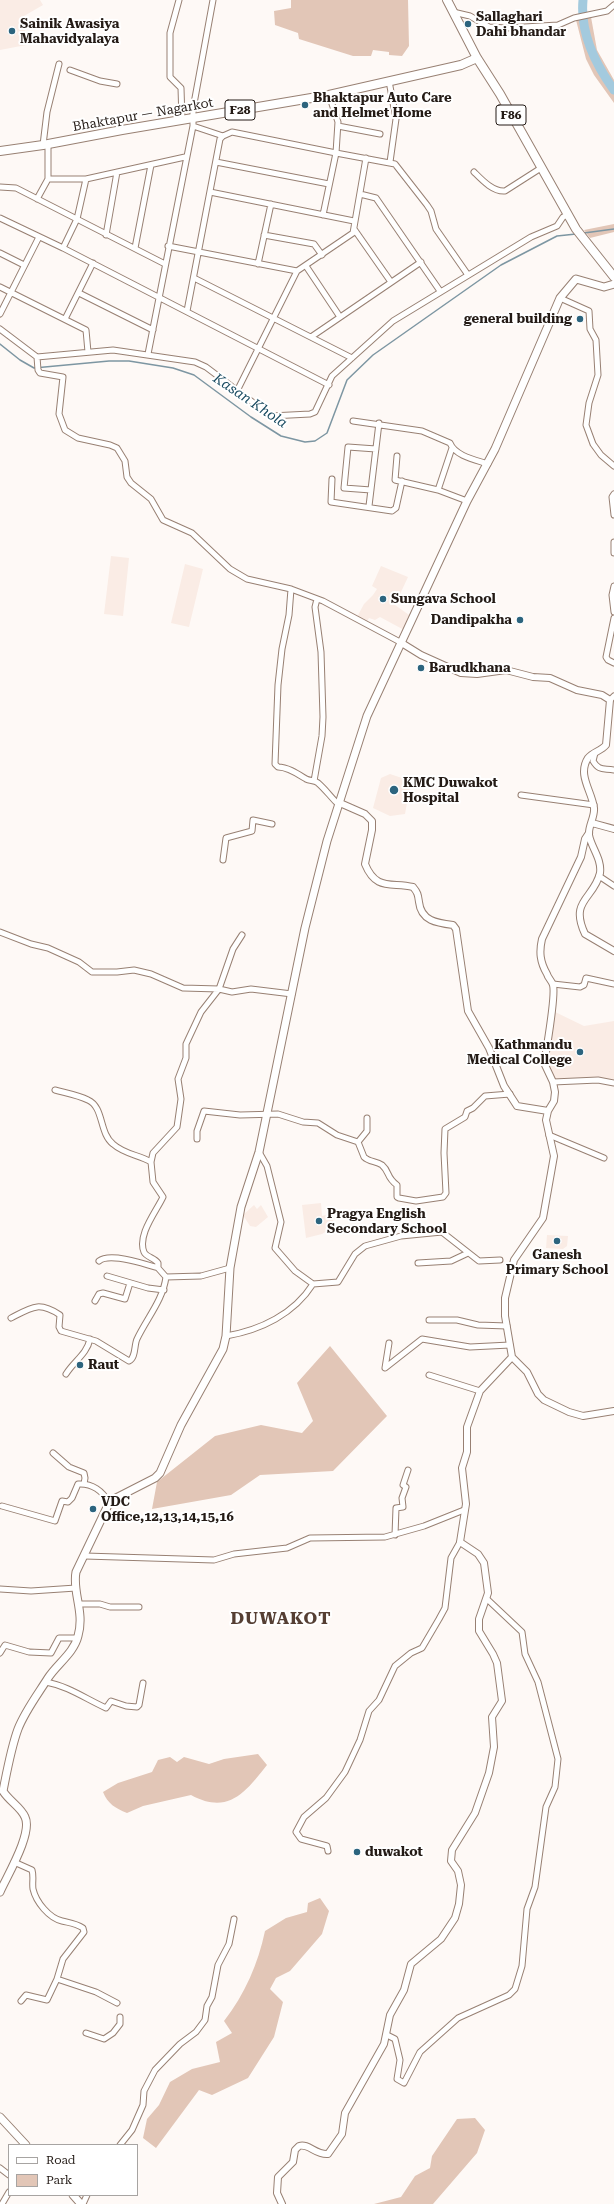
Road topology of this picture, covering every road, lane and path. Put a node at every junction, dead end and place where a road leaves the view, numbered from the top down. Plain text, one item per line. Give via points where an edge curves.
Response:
1 (179, 0) edge
2 (213, 0) edge
3 (447, 0) edge
4 (614, 5) edge
5 (453, 12) junction
6 (477, 58) junction
7 (59, 64) dead end
8 (70, 70) dead end
9 (389, 81) junction
10 (117, 84) dead end
11 (329, 95) junction
12 (182, 120) junction
13 (194, 122) junction
14 (338, 126) junction
15 (380, 134) dead end
16 (223, 136) junction
17 (46, 145) junction
18 (0, 151) edge
19 (336, 153) junction
20 (185, 158) junction
21 (366, 158) junction
22 (216, 162) junction
23 (390, 162) junction
24 (151, 165) junction
25 (541, 168) junction
26 (117, 172) junction
27 (474, 172) dead end
28 (48, 179) junction
29 (86, 179) junction
30 (329, 184) junction
31 (0, 187) edge
32 (210, 192) junction
33 (360, 194) junction
34 (37, 199) junction
35 (271, 204) junction
36 (323, 215) junction
37 (568, 215) junction
38 (0, 218) edge
39 (77, 219) junction
40 (354, 221) junction
41 (354, 229) junction
42 (106, 234) junction
43 (264, 235) junction
44 (39, 237) junction
45 (168, 246) junction
46 (64, 248) junction
47 (135, 248) junction
48 (199, 252) junction
49 (0, 253) edge
50 (322, 255) junction
51 (421, 262) junction
52 (93, 264) junction
53 (165, 264) junction
54 (258, 264) junction
55 (24, 265) junction
56 (306, 266) junction
57 (297, 271) junction
58 (468, 275) junction
59 (614, 277) edge
60 (194, 278) junction
61 (391, 282) junction
62 (614, 284) edge
63 (0, 287) edge
64 (440, 291) junction
65 (11, 292) junction
66 (78, 293) junction
67 (159, 296) junction
68 (560, 298) junction
69 (187, 311) junction
70 (0, 314) edge
71 (340, 317) junction
72 (274, 318) junction
73 (65, 319) junction
74 (0, 329) edge
75 (153, 330) junction
76 (311, 337) junction
77 (259, 348) junction
78 (88, 352) junction
79 (148, 354) junction
80 (37, 357) junction
81 (352, 358) junction
82 (329, 385) junction
83 (237, 391) junction
84 (353, 421) dead end
85 (379, 424) junction
86 (452, 448) junction
87 (376, 449) junction
88 (397, 456) dead end
89 (488, 464) junction
90 (614, 466) edge
91 (332, 479) dead end
92 (402, 481) junction
93 (371, 490) junction
94 (438, 490) junction
95 (614, 494) edge
96 (467, 501) junction
97 (369, 506) junction
98 (614, 515) edge
99 (614, 542) edge
100 (614, 551) edge
101 (614, 586) edge
102 (291, 589) junction
103 (317, 599) junction
104 (614, 612) edge
105 (614, 618) edge
106 (614, 641) edge
107 (400, 642) junction
108 (607, 647) junction
109 (614, 663) edge
110 (612, 698) edge
111 (595, 753) junction
112 (614, 770) edge
113 (314, 781) junction
114 (521, 795) dead end
115 (340, 803) junction
116 (594, 805) junction
117 (592, 823) junction
118 (272, 824) dead end
119 (614, 829) edge
120 (589, 834) junction
121 (223, 860) dead end
122 (598, 876) junction
123 (614, 886) edge
124 (0, 932) edge
125 (242, 935) dead end
126 (614, 951) edge
127 (553, 984) junction
128 (614, 984) edge
129 (219, 989) junction
130 (292, 994) junction
131 (553, 1082) junction
132 (614, 1082) edge
133 (55, 1090) dead end
134 (510, 1094) junction
135 (548, 1111) junction
136 (266, 1116) junction
137 (367, 1118) dead end
138 (549, 1135) junction
139 (197, 1139) dead end
140 (358, 1142) junction
141 (259, 1152) junction
142 (604, 1158) dead end
143 (151, 1162) junction
144 (468, 1253) junction
145 (500, 1260) dead end
146 (100, 1261) dead end
147 (418, 1263) dead end
148 (158, 1268) junction
149 (230, 1268) junction
150 (107, 1276) dead end
151 (166, 1277) junction
152 (130, 1283) junction
153 (314, 1284) junction
154 (164, 1290) junction
155 (95, 1300) dead end
156 (11, 1318) dead end
157 (429, 1320) dead end
158 (507, 1326) junction
159 (226, 1336) junction
160 (90, 1339) junction
161 (389, 1343) dead end
162 (510, 1345) junction
163 (512, 1357) junction
164 (66, 1374) dead end
165 (429, 1375) dead end
166 (480, 1391) junction
167 (614, 1411) edge
168 (53, 1453) dead end
169 (408, 1470) dead end
170 (84, 1484) junction
171 (109, 1503) junction
172 (2, 1506) dead end
173 (464, 1510) junction
174 (395, 1535) junction
175 (460, 1542) junction
176 (85, 1556) junction
177 (76, 1588) junction
178 (0, 1589) edge
179 (487, 1599) junction
180 (80, 1604) junction
181 (139, 1607) dead end
182 (78, 1638) junction
183 (0, 1653) edge
184 (46, 1682) junction
185 (143, 1683) dead end
186 (2, 1788) edge
187 (328, 1851) dead end
188 (14, 1862) junction
189 (0, 1892) edge
190 (234, 1919) dead end
191 (57, 1979) junction
192 (21, 2001) dead end
193 (117, 2003) dead end
194 (120, 2017) dead end
195 (86, 2033) dead end
196 (387, 2035) junction
197 (0, 2117) edge
198 (25, 2144) edge
199 (121, 2144) edge
200 (8, 2194) edge
201 (75, 2196) edge
202 (2, 2204) edge
203 (82, 2204) edge
204 (282, 2204) edge

1 - 12 street via 170,33 170,77 181,88
2 - 13 street via 194,109
3 - 5 main road, F86
4 - 5 street via 607,11 574,18 553,26 507,28 489,27 470,16
5 - 6 main road, F86
6 - 9 main road, Bhaktapur — Nagarkot / F28 via 461,65
6 - 25 main road, F86
7 - 17 street via 47,112
8 - 10 street
9 - 11 main road, Bhaktapur — Nagarkot / F28
9 - 23 street via 396,119
11 - 13 main road, Bhaktapur — Nagarkot / F28
11 - 14 street via 330,104 337,115
12 - 13 main road, Bhaktapur — Nagarkot / F28
12 - 17 main road, Bhaktapur — Nagarkot / F28
13 - 16 street
13 - 20 street
14 - 15 street
14 - 19 street
16 - 19 street via 232,132
16 - 22 street via 220,139
17 - 18 main road, Bhaktapur — Nagarkot / F28
17 - 28 street
19 - 21 street
19 - 30 street
20 - 24 street
20 - 45 street
21 - 23 street
21 - 33 street
22 - 30 street
22 - 32 street
23 - 58 street via 399,166 427,205 436,229
24 - 26 street
24 - 47 street
25 - 27 street via 505,191 486,184
25 - 37 main road, F86
26 - 29 street
26 - 42 street
28 - 29 street
28 - 34 street
29 - 39 street
30 - 36 street
31 - 34 street via 16,188
32 - 35 street
32 - 48 street
33 - 40 street
33 - 51 street via 376,198
34 - 39 street
35 - 36 street
35 - 43 street
36 - 40 street
37 - 58 street via 563,217 557,226 531,237
37 - 59 main road, F86
38 - 44 street
39 - 42 street
39 - 46 street
40 - 41 street
41 - 50 street via 351,236
41 - 61 street
42 - 47 street
43 - 50 street via 314,244
43 - 54 street
44 - 46 street
44 - 55 street
45 - 48 street
45 - 53 street
46 - 52 street
47 - 53 street
48 - 54 street
48 - 60 street
49 - 55 street
50 - 56 street
51 - 61 street
51 - 64 street
52 - 66 street
52 - 67 street
53 - 67 street
54 - 57 street
55 - 65 street
56 - 57 street
56 - 71 street
57 - 72 street
58 - 64 street
60 - 69 street
60 - 72 street
61 - 71 street
62 - 68 main road via 604,287 576,279
63 - 65 street
64 - 81 street via 393,321
65 - 70 street
65 - 73 street
66 - 73 street
66 - 75 street
67 - 69 street
67 - 75 street
68 - 89 main road
68 - 90 street via 589,311 590,329 596,340 598,375 589,403 586,425 597,450
69 - 77 street
71 - 76 street
72 - 76 street
72 - 77 street
73 - 78 street via 86,330
74 - 80 street
75 - 79 street
76 - 81 street
77 - 82 street
77 - 83 street
78 - 79 street via 113,350
78 - 80 street
79 - 83 street via 200,364
80 - 102 street via 40,373 63,377 59,414 65,430 78,438 110,444 117,448 124,461 127,477 151,499 163,520 192,533 230,569 247,579
81 - 82 street via 332,376
82 - 83 street via 315,412 294,416 271,416
84 - 85 street
85 - 86 street via 422,431 450,443
85 - 87 street
86 - 89 street
86 - 94 street
87 - 93 street
87 - 93 street via 348,447 344,488
88 - 92 street via 395,480
89 - 96 main road
91 - 97 street via 331,502
92 - 94 street
92 - 97 street via 395,509
93 - 97 street
94 - 96 street
95 - 98 street
96 - 107 main road
99 - 100 street
101 - 104 street
102 - 103 street
102 - 113 street via 278,685 275,764
103 - 107 street
103 - 113 street via 314,607 321,652 323,717
105 - 108 street
106 - 108 street
107 - 110 street via 421,655 461,673 477,674 506,670 533,677 550,678 577,690
107 - 115 main road via 367,716
108 - 109 street via 606,656
110 - 111 street via 606,745
111 - 112 street via 593,761 597,767 602,770
111 - 116 street via 588,758 584,772
113 - 115 street
114 - 116 street
115 - 130 main road via 327,841 305,928
115 - 134 street via 367,815 372,821 365,864 372,877 389,886 413,887 419,895 420,909 424,915 438,924 453,925 456,929 468,1011 489,1048 504,1086
116 - 117 street
117 - 119 street
117 - 120 street
118 - 121 street via 253,820 252,831 226,838
120 - 122 street via 599,859
120 - 127 street via 585,839 581,857 542,939 542,966
122 - 123 street
122 - 126 street via 583,900 579,913 585,934
124 - 129 street via 48,948 79,962 92,972 134,970 151,974 183,988
125 - 129 street via 233,949
127 - 128 street via 580,987 584,985 586,978
127 - 131 street via 554,999 545,1059 546,1068
129 - 130 street via 232,992 251,989
129 - 143 street via 201,1012 186,1044 186,1058 178,1079 181,1100 177,1127 153,1153
130 - 136 main road
131 - 132 street
131 - 135 street via 554,1101
133 - 143 street via 89,1100 96,1106 104,1135 112,1144
134 - 135 street via 521,1108
134 - 140 street via 485,1096 467,1111 465,1117 445,1129 446,1193 443,1197 416,1201 397,1197 397,1185 389,1179 386,1170 377,1162 364,1157
135 - 138 street via 546,1120
136 - 139 street via 204,1111
136 - 140 street via 278,1114 303,1122 318,1123 337,1135
136 - 141 main road
137 - 140 street via 367,1132
138 - 142 street
138 - 158 street via 554,1156 544,1218 514,1260 505,1298
141 - 149 main road via 241,1207
141 - 153 street via 267,1166 281,1222 275,1248 295,1271
143 - 148 street via 154,1182 163,1197 144,1234 144,1252 147,1256 155,1258
144 - 145 street via 479,1261
144 - 147 street via 450,1261
144 - 153 street via 442,1232 396,1237 362,1247 338,1282
146 - 148 street via 103,1258 119,1258
148 - 151 street
149 - 151 street via 201,1276
149 - 159 main road
150 - 152 street
151 - 154 street
152 - 154 street
152 - 155 street via 125,1299 103,1293
153 - 159 street via 306,1295 283,1315 264,1325
154 - 160 street via 137,1339 132,1360 129,1361
156 - 160 street via 30,1308 48,1307 60,1315 61,1331
157 - 158 street via 457,1320 478,1325
158 - 162 street
159 - 171 main road via 223,1349 181,1425 160,1473
160 - 164 street via 87,1350
161 - 162 street via 385,1368 422,1339 470,1347
162 - 163 street
163 - 166 street
163 - 167 street via 527,1372 538,1394 544,1400 583,1416
165 - 166 street
166 - 173 street via 467,1427 467,1452 462,1468 466,1504
168 - 170 street via 69,1467 84,1473
169 - 174 street via 403,1485 406,1487 402,1498 403,1507 396,1508
170 - 171 street via 104,1493
170 - 172 street via 78,1484 68,1502 62,1501 55,1520
171 - 176 main road
173 - 174 street
173 - 175 street
174 - 176 street via 310,1538 287,1548 234,1554 214,1560
175 - 179 street via 483,1559
175 - 187 street via 451,1558 445,1608 439,1620 422,1648 395,1666 379,1700 369,1711 360,1740 345,1772 326,1798 304,1817 296,1832 301,1839 327,1846
176 - 177 main road via 76,1572
177 - 178 street via 31,1591
177 - 180 main road
179 - 196 street via 479,1620 479,1631 497,1663 502,1704 492,1717 494,1747 489,1773 475,1813 452,1850 452,1861 461,1877 459,1904 455,1918 441,1939 411,1964 404,1990 390,2015
179 - 196 street via 522,1632 525,1654 538,1682 558,1759 554,1787 546,1808 535,1887 527,1910 522,1966 515,1989 509,1995 458,2018 420,2052 404,2083 397,2079 400,2060 396,2039
180 - 181 street
180 - 182 main road via 81,1622
182 - 183 street via 59,1638 51,1653 30,1652 5,1645
182 - 184 main road
184 - 185 street via 65,1686 88,1701 106,1708 111,1701 126,1706 139,1705
184 - 186 main road via 18,1729
186 - 188 main road via 27,1821 27,1832
188 - 189 main road
188 - 191 street via 32,1870 33,1889 40,1903 52,1917 83,1928 84,1932 62,1959
190 - 199 street via 229,1944 218,1964 205,2020 196,2032 180,2044 155,2070 144,2091 143,2104 132,2130
191 - 192 street via 47,2000 26,1995
191 - 193 street via 96,1992
194 - 195 street via 120,2024 104,2039
196 - 204 street via 345,2113 343,2130 329,2153 317,2153 306,2145 297,2147 293,2162 276,2183
197 - 198 main road
200 - 202 street
201 - 203 main road

